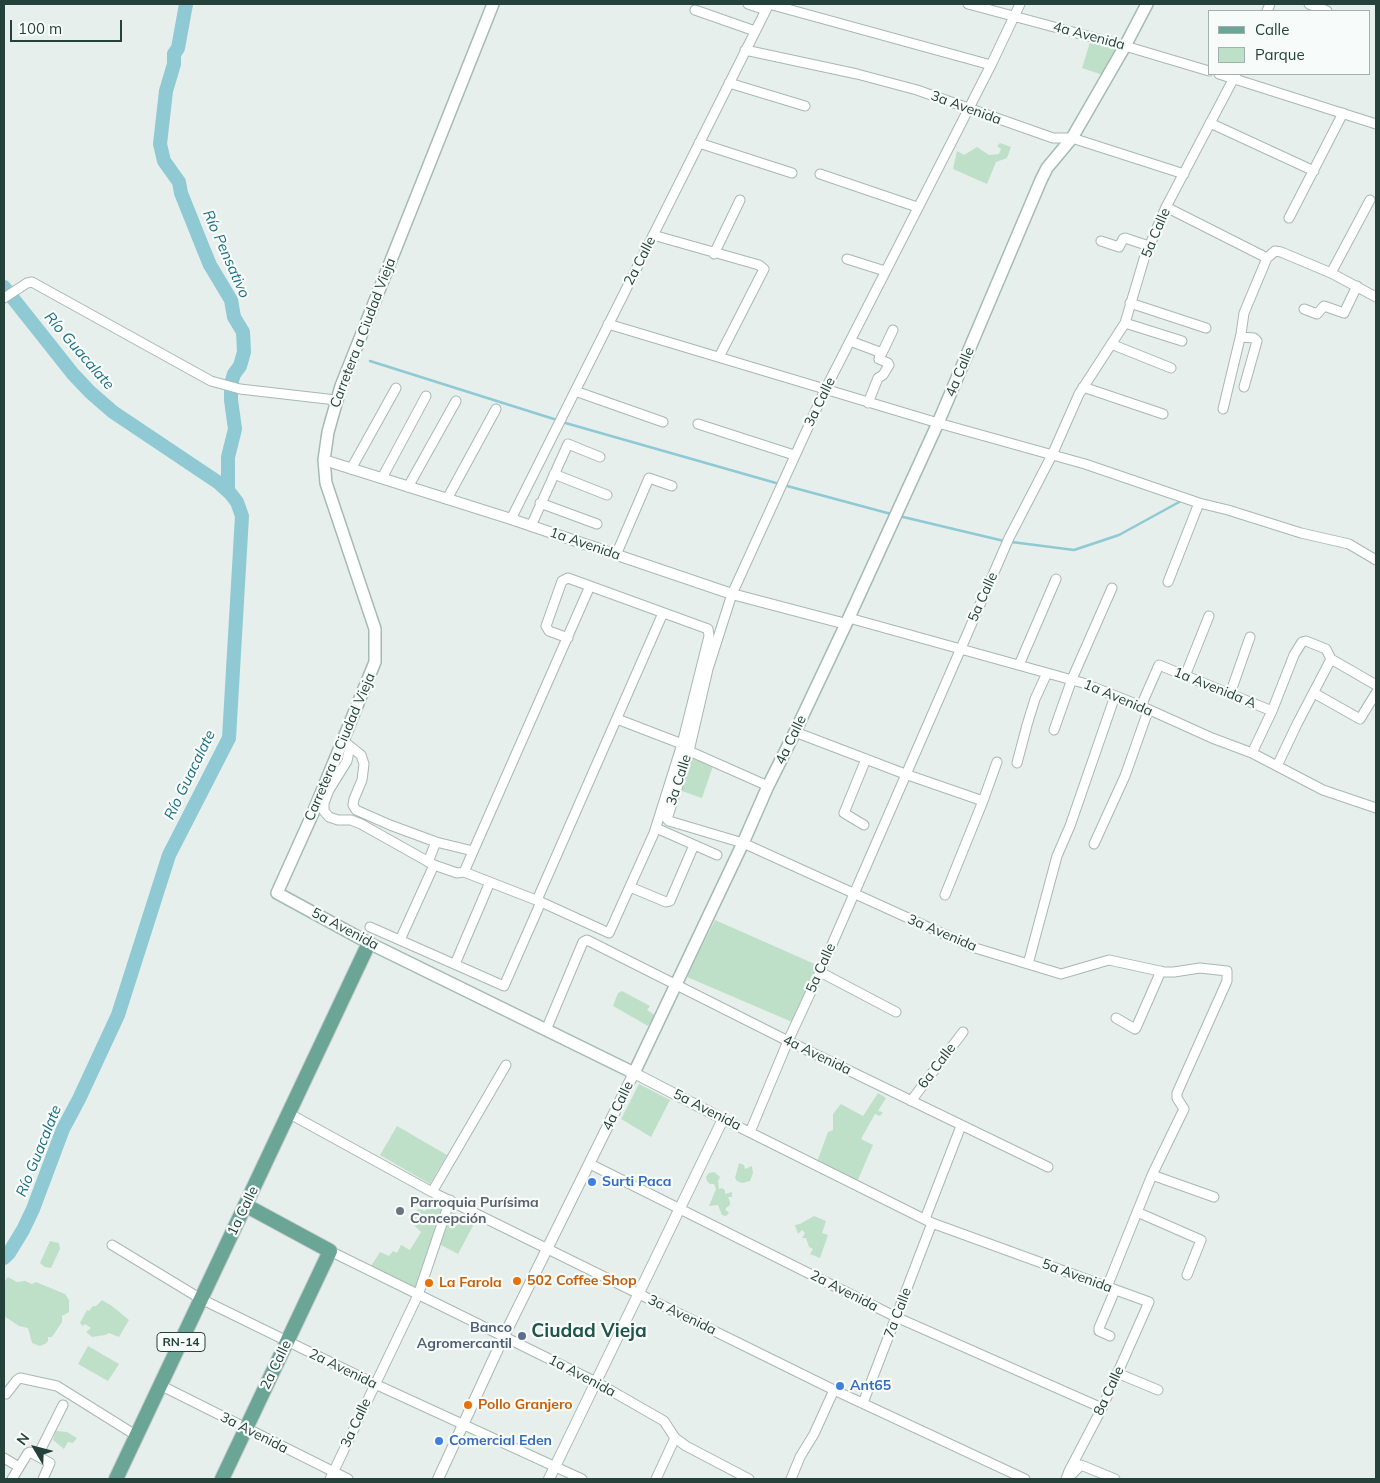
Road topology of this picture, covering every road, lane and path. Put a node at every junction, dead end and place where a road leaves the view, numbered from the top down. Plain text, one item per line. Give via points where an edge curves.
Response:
1 (493, 4) edge
2 (748, 4) edge
3 (968, 4) edge
4 (1020, 4) edge
5 (1147, 4) edge
6 (1309, 4) edge
7 (768, 6) edge
8 (695, 10) dead end
9 (1324, 10) edge
10 (1014, 16) junction
11 (755, 32) junction
12 (1125, 46) junction
13 (745, 50) junction
14 (991, 65) junction
15 (1208, 71) edge
16 (1235, 76) edge
17 (729, 83) junction
18 (805, 106) dead end
19 (968, 109) junction
20 (1343, 113) junction
21 (1210, 123) junction
22 (1376, 124) edge
23 (1072, 138) junction
24 (699, 143) junction
25 (1314, 171) junction
26 (792, 173) dead end
27 (820, 174) dead end
28 (1184, 174) junction
29 (740, 200) dead end
30 (1370, 200) dead end
31 (917, 207) junction
32 (1166, 207) junction
33 (1289, 218) dead end
34 (653, 235) junction
35 (1101, 241) dead end
36 (1149, 246) junction
37 (714, 254) junction
38 (1267, 258) junction
39 (847, 259) dead end
40 (886, 271) junction
41 (1331, 273) junction
42 (1357, 286) junction
43 (8, 295) edge
44 (1376, 297) edge
45 (1130, 303) junction
46 (1304, 309) dead end
47 (1125, 323) junction
48 (608, 324) junction
49 (1206, 328) dead end
50 (893, 330) dead end
51 (1241, 337) junction
52 (850, 341) junction
53 (1182, 341) dead end
54 (1111, 344) junction
55 (881, 352) junction
56 (719, 357) junction
57 (1171, 368) dead end
58 (1084, 387) junction
59 (396, 388) dead end
60 (1244, 388) dead end
61 (825, 390) junction
62 (575, 391) junction
63 (426, 396) dead end
64 (336, 400) junction
65 (456, 401) dead end
66 (868, 403) junction
67 (496, 409) dead end
68 (1224, 409) dead end
69 (1163, 414) dead end
70 (663, 422) dead end
71 (698, 424) dead end
72 (938, 424) junction
73 (1052, 454) junction
74 (794, 455) junction
75 (324, 457) junction
76 (600, 457) dead end
77 (351, 469) junction
78 (554, 474) junction
79 (382, 478) junction
80 (672, 486) dead end
81 (408, 487) junction
82 (607, 495) dead end
83 (447, 499) junction
84 (540, 502) junction
85 (1199, 503) junction
86 (511, 519) junction
87 (597, 524) dead end
88 (531, 526) junction
89 (616, 554) junction
90 (1376, 560) edge
91 (1056, 579) dead end
92 (1168, 582) dead end
93 (590, 586) junction
94 (1112, 588) dead end
95 (732, 594) junction
96 (663, 613) junction
97 (1209, 616) dead end
98 (847, 621) junction
99 (1250, 637) dead end
100 (568, 638) junction
101 (960, 650) junction
102 (1331, 660) junction
103 (1019, 665) junction
104 (1047, 673) junction
105 (1186, 676) junction
106 (1072, 679) junction
107 (1376, 685) edge
108 (1314, 692) junction
109 (1376, 693) edge
110 (1230, 694) junction
111 (1116, 696) junction
112 (1145, 708) junction
113 (1272, 711) junction
114 (617, 719) junction
115 (1054, 730) dead end
116 (795, 732) junction
117 (346, 743) junction
118 (682, 744) junction
119 (689, 751) junction
120 (1252, 753) junction
121 (866, 759) junction
122 (997, 762) dead end
123 (1017, 762) dead end
124 (1277, 766) junction
125 (905, 774) junction
126 (768, 786) junction
127 (983, 801) junction
128 (1376, 808) edge
129 (668, 819) joint
130 (864, 825) dead end
131 (656, 828) junction
132 (436, 842) junction
133 (743, 843) junction
134 (1094, 844) dead end
135 (694, 845) junction
136 (474, 851) junction
137 (717, 856) dead end
138 (431, 863) junction
139 (464, 872) junction
140 (490, 882) junction
141 (630, 887) junction
142 (277, 893) joint
143 (854, 894) junction
144 (945, 895) dead end
145 (538, 901) junction
146 (370, 927) dead end
147 (400, 940) junction
148 (369, 943) junction
149 (455, 964) junction
150 (1028, 964) junction
151 (1161, 971) junction
152 (820, 972) junction
153 (676, 984) junction
154 (896, 1012) dead end
155 (1116, 1018) dead end
156 (546, 1030) junction
157 (963, 1032) dead end
158 (788, 1041) junction
159 (506, 1065) dead end
160 (634, 1073) junction
161 (911, 1101) junction
162 (290, 1114) junction
163 (723, 1119) junction
164 (961, 1126) junction
165 (750, 1132) junction
166 (590, 1164) junction
167 (1048, 1167) dead end
168 (1152, 1175) junction
169 (432, 1192) junction
170 (1214, 1198) dead end
171 (450, 1200) junction
172 (245, 1205) junction
173 (680, 1208) junction
174 (1137, 1212) junction
175 (929, 1221) junction
176 (112, 1245) dead end
177 (547, 1247) junction
178 (330, 1251) junction
179 (1187, 1275) dead end
180 (1111, 1288) junction
181 (639, 1294) junction
182 (418, 1295) junction
183 (201, 1299) junction
184 (1149, 1302) joint
185 (896, 1317) junction
186 (504, 1336) junction
187 (1110, 1336) dead end
188 (288, 1342) junction
189 (1117, 1373) junction
190 (596, 1382) junction
191 (375, 1384) junction
192 (160, 1385) junction
193 (834, 1390) junction
194 (1158, 1390) dead end
195 (6, 1394) dead end
196 (863, 1403) junction
197 (63, 1405) dead end
198 (1102, 1408) junction
199 (463, 1424) junction
200 (246, 1429) junction
201 (137, 1436) junction
202 (675, 1438) junction
203 (38, 1455) junction
204 (4, 1458) edge
205 (555, 1466) junction
206 (19, 1467) junction
207 (332, 1476) edge
208 (120, 1478) edge
209 (12, 1479) edge
210 (43, 1479) edge
211 (222, 1479) edge
212 (348, 1479) edge
213 (438, 1479) edge
214 (549, 1479) edge
215 (582, 1479) edge
216 (656, 1479) edge
217 (749, 1479) edge
218 (791, 1479) edge
219 (1025, 1479) edge
220 (1066, 1479) edge
221 (1115, 1479) edge

1 - 64 main road, Carretera a Ciudad Vieja
2 - 7 street
3 - 10 street, 4a Avenida
4 - 10 street, 3a Calle
5 - 12 main road, 4a Calle
6 - 9 street
7 - 11 street, 2a Calle
7 - 14 street
8 - 11 street
10 - 12 street, 4a Avenida
10 - 14 street, 3a Calle
11 - 13 street, 2a Calle
12 - 15 street, 4a Avenida
12 - 23 main road, 4a Calle
13 - 17 street, 2a Calle
13 - 19 street, 3a Avenida via 857,74 917,90
14 - 19 street, 3a Calle
16 - 20 street
16 - 21 street, 5a Calle
17 - 18 street
17 - 24 street, 2a Calle
19 - 23 street, 3a Avenida via 1053,138
19 - 31 street, 3a Calle
20 - 22 street
20 - 25 street
21 - 25 street
21 - 28 street, 5a Calle
23 - 28 street, 3a Avenida
23 - 72 main road, 4a Calle via 1041,180
24 - 26 street
24 - 34 street, 2a Calle
25 - 33 street
27 - 31 street
28 - 32 street, 5a Calle
29 - 37 street
30 - 41 street
31 - 40 street, 3a Calle
32 - 36 street, 5a Calle
32 - 38 street
34 - 37 street
34 - 48 street, 2a Calle
35 - 36 street via 1119,247 1125,238
36 - 45 street, 5a Calle
37 - 56 street via 764,269
38 - 41 street via 1275,251
38 - 51 street via 1244,313
39 - 40 street
40 - 52 street, 3a Calle
41 - 42 street
42 - 44 street
42 - 46 street via 1344,313 1324,306 1317,314
43 - 64 street via 32,282 211,382 240,389
45 - 47 street, 5a Calle
45 - 49 street
47 - 53 street
47 - 54 street, 5a Calle
48 - 56 street
48 - 62 street, 2a Calle
50 - 55 street
51 - 60 street via 1257,341
51 - 68 street
52 - 55 street
52 - 61 street, 3a Calle
54 - 57 street
54 - 58 street, 5a Calle
55 - 66 street via 879,359 889,365 884,375 878,378
56 - 61 street
58 - 69 street
58 - 73 street, 5a Calle
59 - 77 street
61 - 66 street
61 - 74 street, 3a Calle
62 - 70 street
62 - 86 street, 2a Calle
63 - 79 street
64 - 75 main road, Carretera a Ciudad Vieja
65 - 81 street
66 - 72 street
67 - 83 street
71 - 74 street
72 - 73 street
72 - 98 main road, 4a Calle
73 - 85 street
73 - 101 street, 5a Calle via 1008,541
74 - 95 street, 3a Calle
75 - 77 street, 1a Avenida
75 - 117 main road, Carretera a Ciudad Vieja via 326,483 375,629 375,662
76 - 78 street via 568,444
77 - 79 street, 1a Avenida
78 - 82 street
78 - 84 street
79 - 81 street, 1a Avenida
80 - 89 street via 649,478
81 - 83 street, 1a Avenida
83 - 86 street, 1a Avenida
84 - 87 street
84 - 88 street
85 - 90 street via 1349,544
85 - 92 street
86 - 88 street, 1a Avenida
88 - 89 street, 1a Avenida
89 - 95 street, 1a Avenida
91 - 103 street
93 - 96 street
93 - 100 street
93 - 100 street via 568,578 562,581 547,628
94 - 106 street
95 - 98 street, 1a Avenida
95 - 119 street, 3a Calle via 708,669
96 - 114 street
96 - 118 street, 3a Calle via 708,629 710,636
97 - 105 street
98 - 101 street, 1a Avenida
98 - 116 main road, 4a Calle
99 - 110 street
100 - 136 street
101 - 103 street, 1a Avenida
101 - 125 street, 5a Calle
102 - 107 street
102 - 108 street
102 - 113 street via 1326,649 1302,642
103 - 104 street, 1a Avenida
104 - 106 street, 1a Avenida
104 - 123 street via 1026,725
105 - 110 street, 1a Avenida A
105 - 112 street, 1a Avenida A via 1158,666
106 - 111 street, 1a Avenida
106 - 115 street
108 - 109 street via 1360,719
108 - 124 street
110 - 113 street, 1a Avenida A
111 - 112 street, 1a Avenida
111 - 150 street via 1058,856
112 - 120 street, 1a Avenida
112 - 134 street via 1125,776
113 - 120 street
114 - 118 street
114 - 145 street
116 - 121 street
116 - 126 main road, 4a Calle
117 - 132 street via 361,755 364,764 354,799 356,810
117 - 138 street via 346,761 329,790 324,811 329,817 361,824
117 - 142 main road, Carretera a Ciudad Vieja
118 - 131 street, 3a Calle
119 - 126 street
119 - 129 street, 3a Calle
120 - 124 street, 1a Avenida
121 - 125 street
121 - 130 street via 844,813
122 - 127 street
124 - 128 street, 1a Avenida via 1323,790
125 - 127 street
125 - 143 street, 5a Calle
126 - 133 main road, 4a Calle
127 - 144 street
129 - 133 street, 3a Avenida via 669,822
131 - 135 street
131 - 141 street, 3a Calle
132 - 136 street
132 - 138 street
133 - 143 street, 3a Avenida
133 - 153 main road, 4a Calle
135 - 137 street
135 - 141 street via 670,901
136 - 139 street
138 - 139 street via 457,873
138 - 147 street
139 - 140 street
140 - 145 street
140 - 149 street
141 - 145 street, 3a Calle via 609,933
142 - 148 main road, 5a Avenida
143 - 150 street, 3a Avenida via 972,947
143 - 152 street, 5a Calle
145 - 149 street via 504,986
146 - 147 street
147 - 149 street
148 - 156 main road, 5a Avenida
148 - 162 main road, 1a Calle / RN-14
150 - 151 street, 3a Avenida via 1061,974 1109,960
151 - 155 street via 1136,1028
151 - 168 street, 3a Avenida via 1200,968 1227,971 1228,974 1177,1093 1184,1109
152 - 154 street
152 - 158 street, 5a Calle
153 - 156 street, 4a Avenida via 587,940 583,942
153 - 158 street, 4a Avenida
153 - 160 main road, 4a Calle
156 - 160 main road, 5a Avenida
157 - 161 street, 6a Calle
158 - 161 street, 4a Avenida
158 - 165 street, 5a Calle
159 - 169 street
160 - 163 street, 5a Avenida
160 - 166 street, 4a Calle
161 - 164 street, 4a Avenida
162 - 169 street, 3a Avenida
162 - 172 main road, 1a Calle / RN-14
163 - 165 street, 5a Avenida
163 - 173 street
164 - 167 street, 4a Avenida
164 - 175 street, 7a Calle
165 - 175 street, 5a Avenida
166 - 173 street, 2a Avenida
166 - 177 street, 4a Calle
168 - 170 street
168 - 174 street
169 - 171 street, 3a Avenida
171 - 177 street, 3a Avenida
171 - 182 street, 3a Calle
172 - 178 main road, 1a Avenida
172 - 183 main road, 1a Calle / RN-14
173 - 181 street
173 - 185 street, 2a Avenida
174 - 179 street via 1201,1240
174 - 180 street
175 - 180 street, 5a Avenida
175 - 185 street, 7a Calle
176 - 183 street, 2a Avenida
177 - 181 street, 3a Avenida
177 - 186 street, 4a Calle
178 - 182 street, 1a Avenida
178 - 188 main road, 2a Calle
180 - 184 street, 5a Avenida
180 - 187 street via 1099,1328
181 - 190 street
181 - 193 street, 3a Avenida
182 - 186 street, 1a Avenida
182 - 191 street, 3a Calle
183 - 188 street, 2a Avenida
183 - 192 main road, 1a Calle / RN-14
184 - 189 street, 8a Calle
185 - 196 street, 7a Calle
185 - 198 street, 2a Avenida
186 - 190 street, 1a Avenida
186 - 199 street, 4a Calle
188 - 191 street, 2a Avenida
188 - 200 main road, 2a Calle
189 - 194 street
189 - 198 street, 8a Calle
190 - 202 street, 1a Avenida via 664,1421
190 - 205 street
191 - 199 street, 2a Avenida
191 - 207 street, 3a Calle
192 - 200 street, 3a Avenida
192 - 201 main road, 1a Calle / RN-14
193 - 196 street, 3a Avenida
193 - 218 street
195 - 201 street via 20,1378 57,1386
196 - 219 street, 3a Avenida
197 - 203 street
198 - 220 street, 8a Calle
199 - 205 street, 2a Avenida
199 - 213 street, 4a Calle
200 - 207 street, 3a Avenida
200 - 211 main road, 2a Calle
201 - 208 main road, 1a Calle / RN-14
202 - 216 street
202 - 217 street, 1a Avenida
203 - 206 street via 28,1452
203 - 210 street via 50,1464
204 - 206 street
205 - 214 street
205 - 215 street, 2a Avenida
206 - 209 street
207 - 212 street, 3a Avenida
220 - 221 street via 1081,1465

